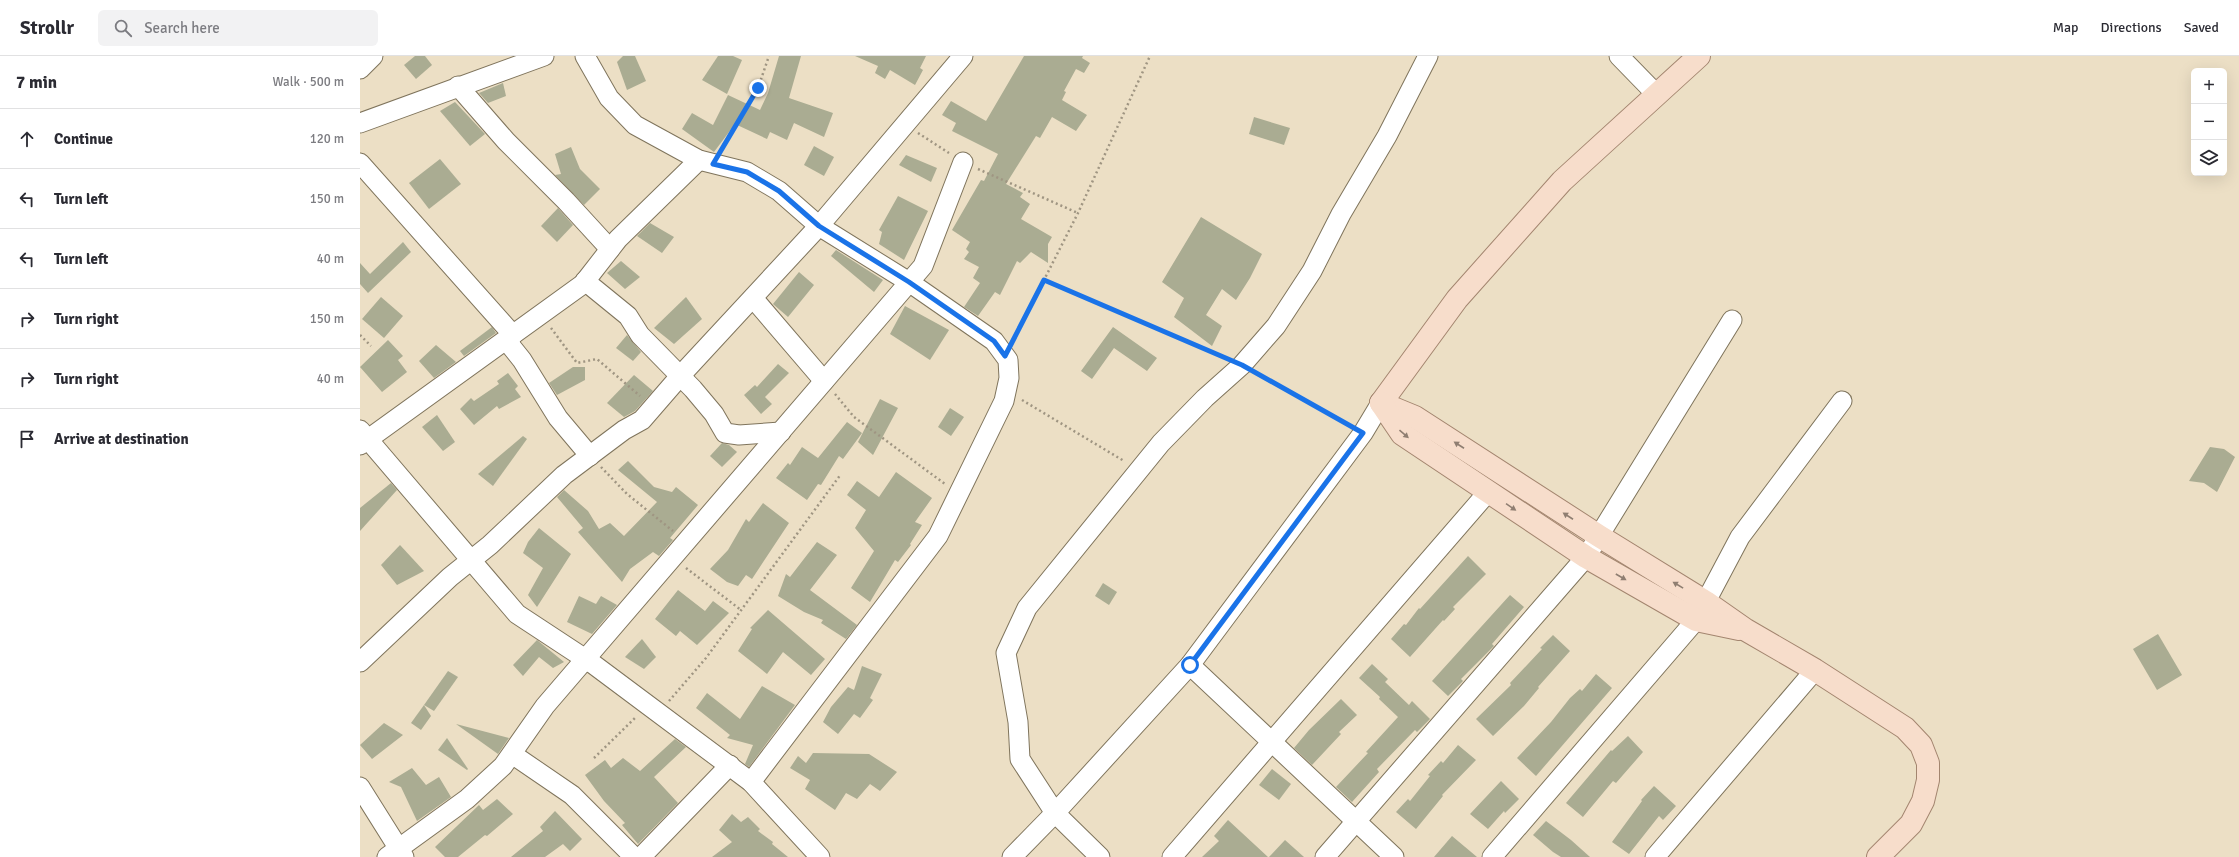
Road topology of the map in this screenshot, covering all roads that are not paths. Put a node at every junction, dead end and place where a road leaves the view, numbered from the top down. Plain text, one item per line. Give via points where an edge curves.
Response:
1 (373, 56) edge
2 (544, 56) edge
3 (585, 56) edge
4 (963, 56) edge
5 (1428, 56) edge
6 (1619, 56) edge
7 (1699, 56) edge
8 (360, 69) edge
9 (458, 86) junction
10 (1657, 95) junction
11 (360, 123) edge
12 (706, 162) junction
13 (964, 162) road end
14 (360, 163) edge
15 (819, 226) junction
16 (610, 249) junction
17 (585, 281) junction
18 (909, 282) junction
19 (753, 298) junction
20 (1732, 320) dead end
21 (509, 337) junction
22 (681, 375) junction
23 (824, 381) junction
24 (1842, 401) dead end
25 (1381, 403) junction
26 (781, 432) junction
27 (363, 438) edge
28 (590, 456) junction
29 (1488, 492) junction
30 (1599, 536) junction
31 (1586, 557) junction
32 (471, 560) junction
33 (1701, 611) junction
34 (585, 659) junction
35 (360, 662) edge
36 (1190, 665) junction
37 (1815, 670) junction
38 (1270, 742) junction
39 (512, 754) junction
40 (730, 765) junction
41 (752, 782) junction
42 (360, 787) edge
43 (1055, 813) junction
44 (1356, 820) junction
45 (397, 855) edge
46 (817, 856) edge
47 (634, 857) edge
48 (641, 857) edge
49 (1012, 857) edge
50 (1100, 857) edge
51 (1172, 857) edge
52 (1325, 857) edge
53 (1394, 857) edge
54 (1492, 857) edge
55 (1655, 857) edge
56 (1878, 857) edge

1 - 8 street
2 - 9 street
3 - 12 street via 609,98 635,125
4 - 15 street
5 - 43 street via 1312,271 1276,326 1242,365 1161,443 1027,608 1006,653 1018,722 1020,759
6 - 10 street
7 - 10 main road
9 - 11 street
9 - 16 street via 506,141
10 - 25 main road via 1552,192 1457,299
12 - 15 street via 747,172 779,191
12 - 16 street
13 - 18 street via 923,266
14 - 21 street
15 - 18 street
15 - 19 street
16 - 17 street
17 - 21 street
17 - 22 street via 628,316 640,335
18 - 23 street
18 - 41 street via 994,341 1008,360 1009,378 1004,401 938,536
19 - 22 street
19 - 23 street
20 - 30 street
21 - 27 street
21 - 28 street via 558,418
22 - 26 street via 714,414 725,433 739,435
22 - 28 street via 642,420 624,430
23 - 26 street
24 - 33 street via 1740,537
25 -> 29 main road via 1402,434
30 -> 25 main road via 1416,417
25 - 36 street via 1363,433
26 - 34 street
27 - 32 street
28 - 32 street via 564,475
29 -> 31 main road
29 - 38 street
30 - 31 street
33 -> 30 main road
31 -> 33 main road
31 - 44 street
32 - 34 street via 517,614
32 - 35 street
33 - 37 main road via 1746,630
33 - 54 street
34 - 39 street via 545,706
34 - 40 street
36 - 38 street
36 - 43 street
37 - 55 street
37 - 56 main road via 1905,728 1921,745 1928,763 1928,780 1923,801 1911,824
38 - 44 street
38 - 51 street
39 - 45 street via 503,766 466,799
39 - 47 street via 572,795
40 - 41 street
40 - 48 street
41 - 46 street
42 - 45 street
43 - 49 street
43 - 50 street
44 - 52 street
44 - 53 street

